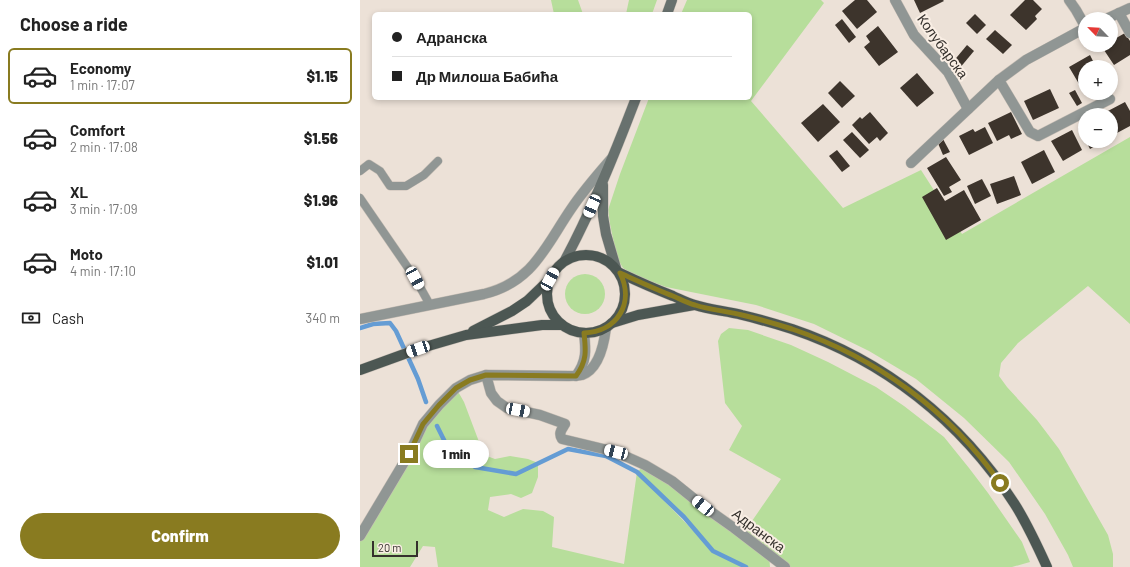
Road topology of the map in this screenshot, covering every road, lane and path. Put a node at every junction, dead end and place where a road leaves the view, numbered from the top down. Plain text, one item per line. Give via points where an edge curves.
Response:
1 (672, 0) edge
2 (895, 0) edge
3 (1069, 0) edge
4 (1130, 8) edge
5 (668, 12) edge
6 (1119, 13) joint
7 (1078, 14) edge
8 (1078, 31) edge
9 (1130, 32) edge
10 (999, 80) junction
11 (635, 100) edge
12 (1108, 100) edge
13 (968, 109) junction
14 (611, 159) junction
15 (438, 161) dead end
16 (911, 163) dead end
17 (360, 171) edge
18 (603, 180) junction
19 (360, 198) edge
20 (565, 260) junction
21 (618, 270) junction
22 (550, 279) junction
23 (430, 305) junction
24 (694, 305) junction
25 (360, 319) edge
26 (562, 325) junction
27 (609, 326) junction
28 (584, 333) junction
29 (466, 335) junction
30 (360, 370) edge
31 (486, 375) junction
32 (576, 376) junction
33 (360, 536) edge
34 (785, 567) edge
35 (1047, 567) edge

1 - 5 street
2 - 13 street, Колубарска via 914,35 948,72
3 - 7 street
4 - 6 street
6 - 9 street
8 - 10 street via 1026,60
10 - 12 street via 1030,132 1038,136
10 - 13 street
11 - 14 street
13 - 16 street
14 - 18 street
14 - 23 street via 590,183 546,250 519,279 493,292
15 - 17 lane via 424,175 406,186 390,186 380,170 369,164
18 - 20 street
18 - 21 street via 606,234
19 - 23 lane via 415,278
20 - 21 main road via 580,255 596,255 610,262
20 - 22 main road
21 - 24 main road
21 - 27 main road via 625,286 625,300 621,313
22 - 26 main road via 547,301 552,314
22 - 29 main road via 527,301
23 - 25 street
24 - 27 main road via 638,315
24 - 35 main road via 744,315 792,329 856,357 906,388 954,428 983,459 1014,504
26 - 28 main road
26 - 29 main road via 542,325
27 - 28 main road via 592,333
27 - 32 street via 595,364 585,373
28 - 32 street via 585,355
29 - 30 main road
31 - 32 street
31 - 33 street via 456,388 423,424 409,454
31 - 34 street, Адранска via 491,393 507,408 540,414 565,424 560,432 562,438 616,452 645,465 672,481

